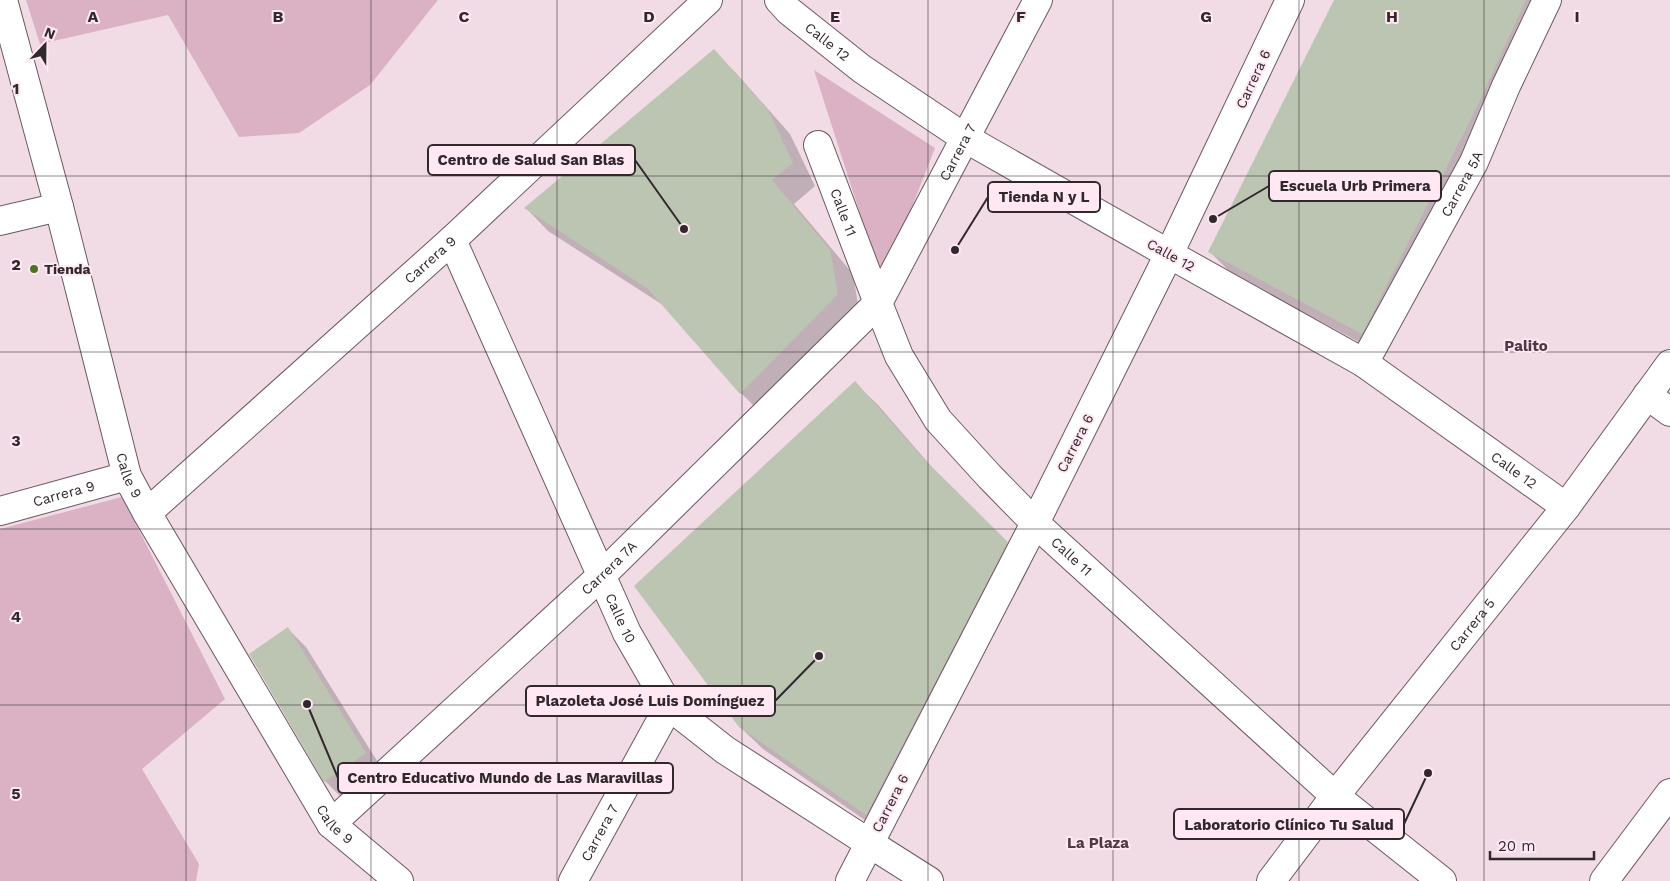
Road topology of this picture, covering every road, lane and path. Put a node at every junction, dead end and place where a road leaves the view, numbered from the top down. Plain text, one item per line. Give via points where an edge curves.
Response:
1 (3, 0) edge
2 (708, 0) edge
3 (779, 0) edge
4 (1038, 0) edge
5 (1290, 0) edge
6 (1547, 0) edge
7 (965, 138) junction
8 (818, 145) dead end
9 (60, 207) junction
10 (0, 221) edge
11 (452, 240) junction
12 (1169, 254) junction
13 (878, 303) junction
14 (1364, 363) junction
15 (1670, 364) edge
16 (1647, 394) junction
17 (1670, 412) edge
18 (127, 476) junction
19 (1566, 507) junction
20 (0, 511) edge
21 (146, 513) junction
22 (1035, 523) junction
23 (601, 576) junction
24 (669, 706) junction
25 (1670, 793) edge
26 (1336, 796) junction
27 (331, 824) junction
28 (869, 842) junction
29 (399, 881) edge
30 (573, 881) edge
31 (850, 881) edge
32 (929, 881) edge
33 (1271, 881) edge
34 (1442, 881) edge
35 (1604, 881) edge

1 - 9 street, Calle 9
2 - 11 street, Carrera 9
3 - 7 street, Calle 12 via 789,12 862,69
4 - 7 street, Carrera 7
5 - 12 street, Carrera 6
6 - 14 street, Carrera 5A via 1474,162
7 - 12 street, Calle 12
7 - 13 street, Carrera 7
8 - 13 street, Calle 11
9 - 10 street
9 - 18 street, Calle 9
11 - 21 street, Carrera 9
11 - 23 street, Calle 10
12 - 14 street, Calle 12
12 - 22 street, Carrera 6
13 - 22 street, Calle 11 via 899,356 938,420
13 - 23 street, Carrera 7A
14 - 19 street, Calle 12
15 - 16 street, Carrera 5
16 - 17 street
16 - 19 street, Carrera 5
18 - 20 street, Carrera 9
18 - 21 street, Calle 9
19 - 26 street, Carrera 5
21 - 27 street, Calle 9
22 - 26 street, Calle 11
22 - 28 street, Carrera 6
23 - 24 street, Calle 10 via 627,632
23 - 27 street, Carrera 7A
24 - 28 street, Calle 10 via 725,750
24 - 30 street, Carrera 7
25 - 35 street
26 - 33 street, Carrera 5
26 - 34 street, Calle 11
27 - 29 street, Calle 9
28 - 31 street, Carrera 6
28 - 32 street, Calle 10

